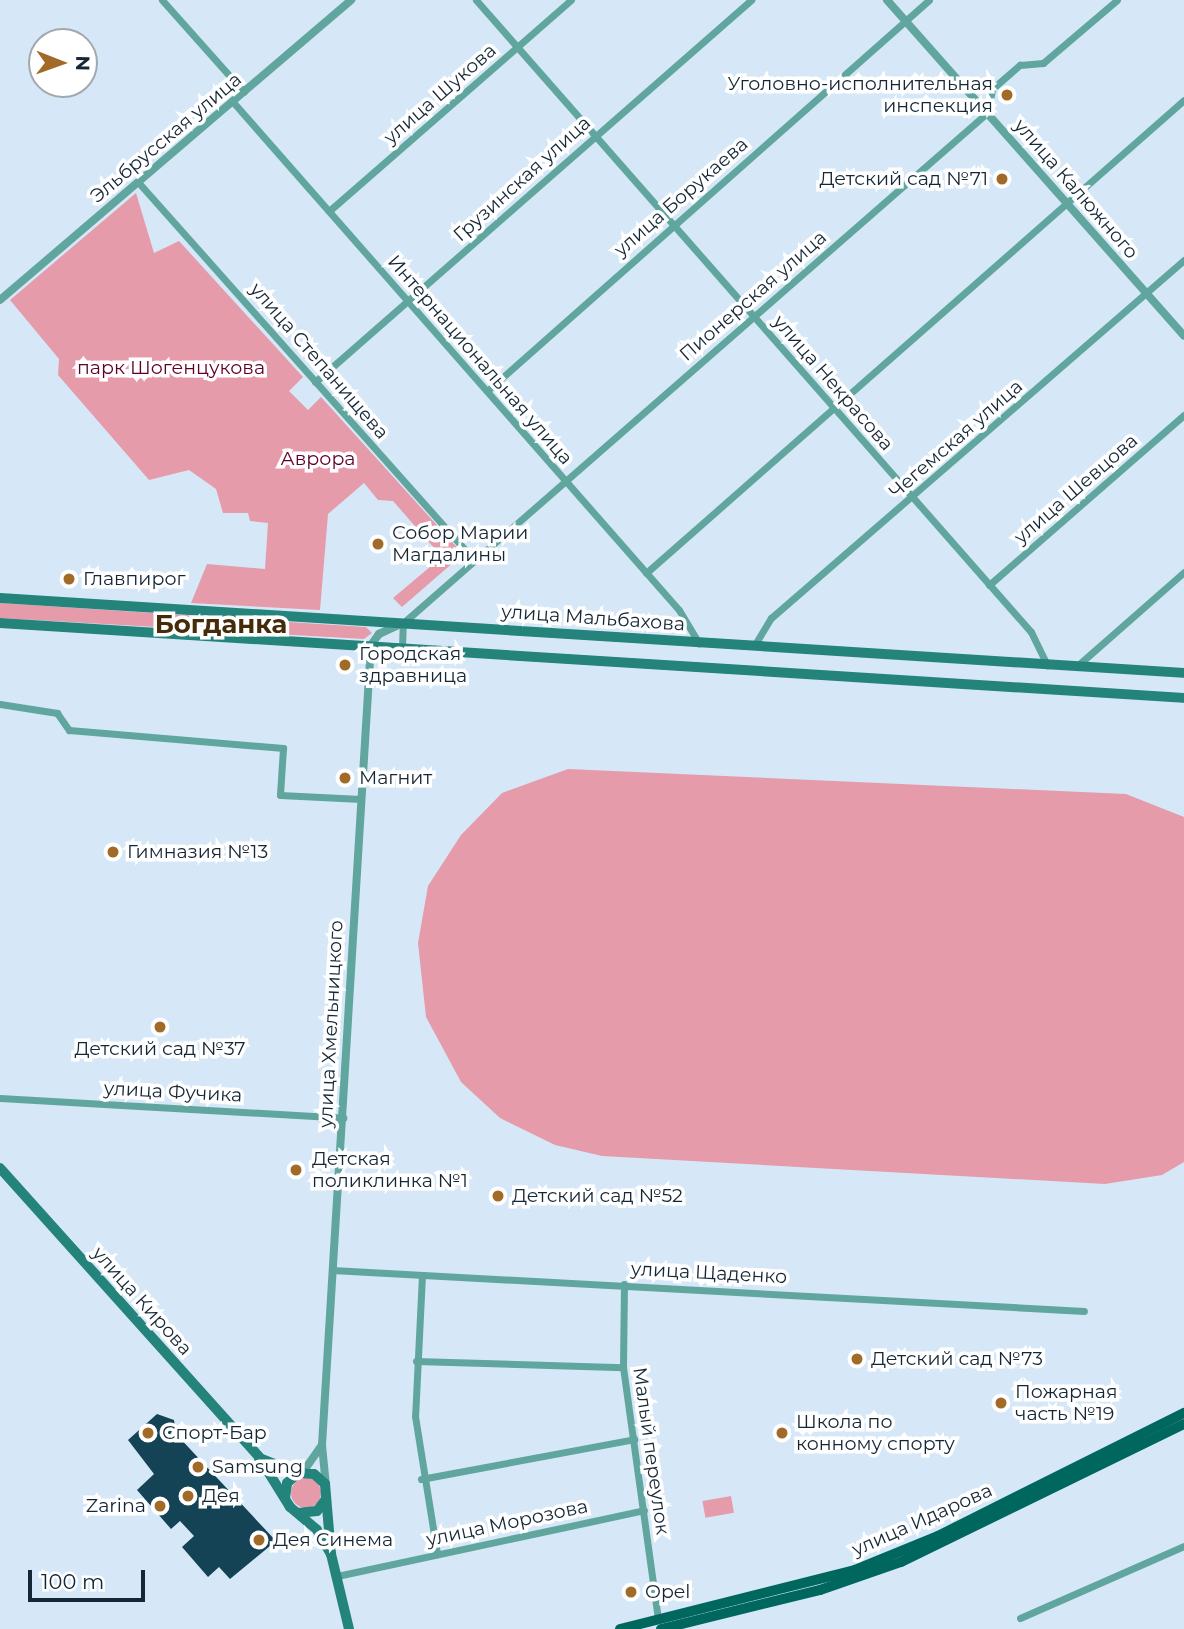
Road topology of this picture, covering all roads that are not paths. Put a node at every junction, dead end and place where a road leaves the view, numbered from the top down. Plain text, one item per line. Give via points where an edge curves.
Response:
1 (162, 0) edge
2 (351, 0) edge
3 (476, 0) edge
4 (571, 0) edge
5 (751, 0) edge
6 (887, 0) edge
7 (929, 0) edge
8 (1116, 0) edge
9 (906, 20) junction
10 (517, 47) junction
11 (244, 92) junction
12 (1184, 100) edge
13 (233, 102) junction
14 (988, 112) junction
15 (597, 135) junction
16 (138, 182) junction
17 (1067, 202) junction
18 (329, 211) junction
19 (675, 224) junction
20 (1184, 260) edge
21 (1147, 293) junction
22 (0, 300) edge
23 (408, 303) junction
24 (754, 315) junction
25 (1184, 336) edge
26 (315, 382) junction
27 (487, 391) junction
28 (833, 408) junction
29 (1184, 415) edge
30 (565, 482) junction
31 (913, 498) junction
32 (475, 561) junction
33 (1184, 572) edge
34 (646, 573) junction
35 (989, 585) junction
36 (0, 598) edge
37 (373, 621) junction
38 (0, 623) edge
39 (403, 623) junction
40 (379, 634) junction
41 (699, 643) junction
42 (371, 646) junction
43 (754, 646) junction
44 (402, 648) junction
45 (1047, 665) junction
46 (1076, 667) junction
47 (1184, 673) edge
48 (1184, 698) edge
49 (0, 704) edge
50 (361, 799) junction
51 (0, 1098) edge
52 (343, 1118) junction
53 (0, 1168) edge
54 (332, 1270) junction
55 (422, 1275) junction
56 (624, 1284) junction
57 (1084, 1311) dead end
58 (416, 1361) junction
59 (623, 1367) junction
60 (1184, 1413) edge
61 (1184, 1424) edge
62 (634, 1440) junction
63 (322, 1445) junction
64 (258, 1457) junction
65 (301, 1473) junction
66 (421, 1479) junction
67 (326, 1494) junction
68 (285, 1498) junction
69 (643, 1510) junction
70 (298, 1513) junction
71 (1184, 1546) edge
72 (437, 1553) junction
73 (331, 1554) junction
74 (337, 1576) junction
75 (1020, 1618) dead end
76 (659, 1625) edge
77 (349, 1629) edge
78 (620, 1629) edge

1 - 11 street
2 - 11 street, Эльбрусская улица
3 - 10 street, улица Некрасова
4 - 10 street, улица Шукова
5 - 15 street, Грузинская улица
6 - 9 street, улица Калюжного
7 - 9 street, улица Борукаева
8 - 14 street, Пионерская улица via 1043,63 1020,65 992,89
9 - 14 street, улица Калюжного
9 - 19 street, улица Борукаева
10 - 15 street, улица Некрасова
10 - 18 street, улица Шукова
11 - 13 street, Эльбрусская улица
12 - 17 street
13 - 16 street, Эльбрусская улица
13 - 18 street, Интернациональная улица
14 - 17 street, улица Калюжного
14 - 24 street, Пионерская улица
15 - 19 street, улица Некрасова
15 - 23 street, Грузинская улица
16 - 22 street, Эльбрусская улица
16 - 26 street, улица Степанищева
17 - 21 street, улица Калюжного
17 - 28 street
18 - 23 street, Интернациональная улица
19 - 24 street, улица Некрасова
19 - 27 street, улица Борукаева
20 - 21 street, Чегемская улица
21 - 25 street, улица Калюжного
21 - 31 street, Чегемская улица
23 - 26 street, Грузинская улица
23 - 27 street, Интернациональная улица
24 - 28 street, улица Некрасова
24 - 30 street, Пионерская улица
26 - 32 street, улица Степанищева
27 - 30 street, Интернациональная улица
28 - 31 street, улица Некрасова
28 - 34 street
29 - 35 street, улица Шевцова
30 - 32 street, Пионерская улица
30 - 34 street, Интернациональная улица
31 - 35 street, улица Некрасова
31 - 43 street, Чегемская улица via 771,618
32 - 39 street, Пионерская улица
33 - 46 street
34 - 41 street, Интернациональная улица
35 - 45 street, улица Некрасова via 1031,632
36 - 37 main road, улица Мальбахова
37 - 39 main road, улица Мальбахова
37 - 40 street
38 - 42 main road
39 - 40 street
39 - 41 main road, улица Мальбахова
39 - 44 street
40 - 42 street
41 - 43 main road, улица Мальбахова
42 - 44 main road
42 - 50 street, улица Хмельницкого
43 - 45 main road, улица Мальбахова
44 - 48 main road
45 - 46 main road, улица Мальбахова
46 - 47 main road, улица Мальбахова
49 - 50 street via 57,713 69,730 283,748 280,795
50 - 52 street, улица Хмельницкого
51 - 52 street, улица Фучика
52 - 54 street, улица Хмельницкого
53 - 64 main road, улица Кирова
54 - 55 street, улица Щаденко
54 - 63 street, улица Хмельницкого
55 - 56 street, улица Щаденко
55 - 58 street
56 - 57 street, улица Щаденко
56 - 59 street, Малый переулок
58 - 59 street
58 - 66 street
59 - 62 street, Малый переулок
60 - 76 main road, улица Идарова via 918,1545 807,1585
61 - 76 main road, улица Идарова via 901,1562 820,1590
62 - 66 street
62 - 69 street, Малый переулок
63 - 65 street
63 - 67 street, улица Хмельницкого
64 - 65 main road
64 - 68 main road, улица Кирова
65 - 67 main road via 318,1476
65 - 68 main road via 287,1483
66 - 72 street
67 - 70 main road via 317,1511
67 - 73 main road
68 - 70 main road
69 - 72 street, улица Морозова
69 - 76 street, Малый переулок
70 - 73 main road
71 - 75 street
72 - 74 street, улица Морозова
73 - 74 main road
74 - 77 main road
76 - 78 main road, улица Идарова

